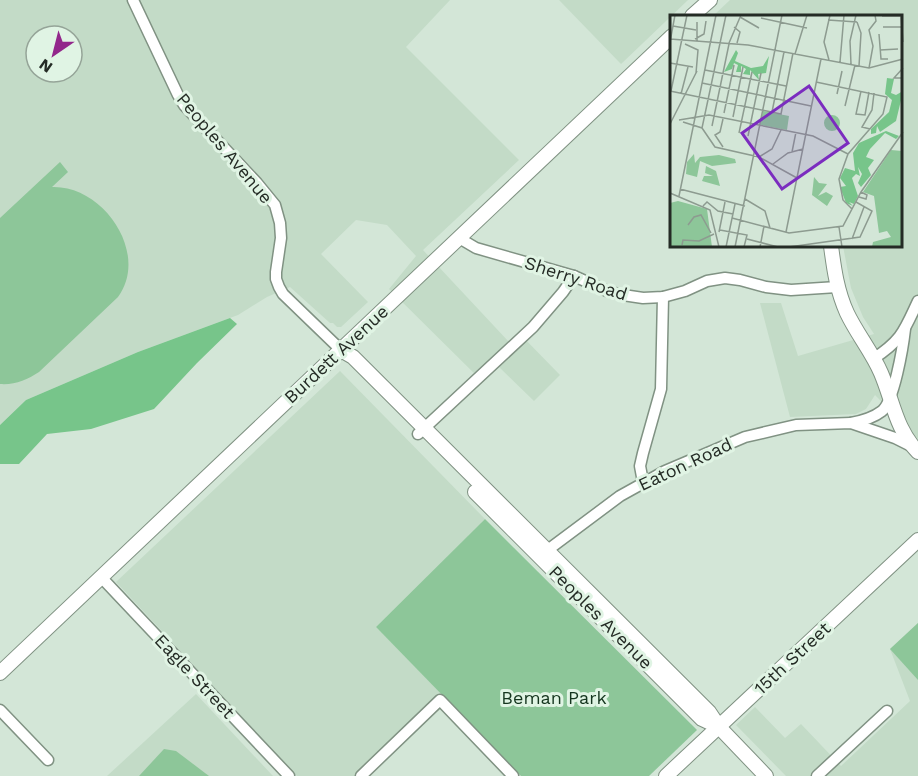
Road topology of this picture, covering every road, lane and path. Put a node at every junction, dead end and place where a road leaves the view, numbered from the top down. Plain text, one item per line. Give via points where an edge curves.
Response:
1 (133, 0) edge
2 (670, 38) edge
3 (459, 238) junction
4 (831, 248) edge
5 (574, 276) junction
6 (837, 287) junction
7 (663, 297) junction
8 (918, 301) edge
9 (905, 329) junction
10 (341, 350) junction
11 (873, 359) junction
12 (890, 399) junction
13 (851, 423) junction
14 (421, 431) junction
15 (915, 449) edge
16 (643, 482) junction
17 (918, 540) edge
18 (544, 553) junction
19 (101, 577) junction
20 (0, 673) edge
21 (0, 710) edge
22 (887, 711) dead end
23 (719, 727) junction
24 (48, 760) dead end
25 (289, 776) edge
26 (361, 776) edge
27 (513, 776) edge
28 (666, 776) edge
29 (766, 776) edge
30 (817, 776) edge

1 - 10 street, Peoples Avenue via 184,105 275,205 281,238 276,272 283,294
2 - 3 street, Burdett Avenue
3 - 5 street, Sherry Road via 476,248
3 - 10 street, Burdett Avenue
4 - 6 street
5 - 7 street, Sherry Road via 623,296
5 - 14 street via 533,327
6 - 7 street, Sherry Road via 790,290 725,278
6 - 11 street
7 - 16 street via 661,389 641,459
8 - 9 street
9 - 11 street via 892,346
9 - 12 street
10 - 14 street, Peoples Avenue via 354,357
10 - 19 street, Burdett Avenue
11 - 12 street
12 - 13 street, Eaton Road via 883,410
12 - 15 street via 897,421
13 - 15 street, Eaton Road
13 - 16 street, Eaton Road via 796,425 745,437
14 - 18 street, Peoples Avenue
16 - 18 street, Eaton Road
17 - 23 street, 15th Street
18 - 23 street, Peoples Avenue via 709,712
19 - 20 street, Burdett Avenue
19 - 25 street, Eagle Street
21 - 24 street
22 - 30 street
23 - 28 street, 15th Street
23 - 29 street, Peoples Avenue
26 - 27 street via 440,700

